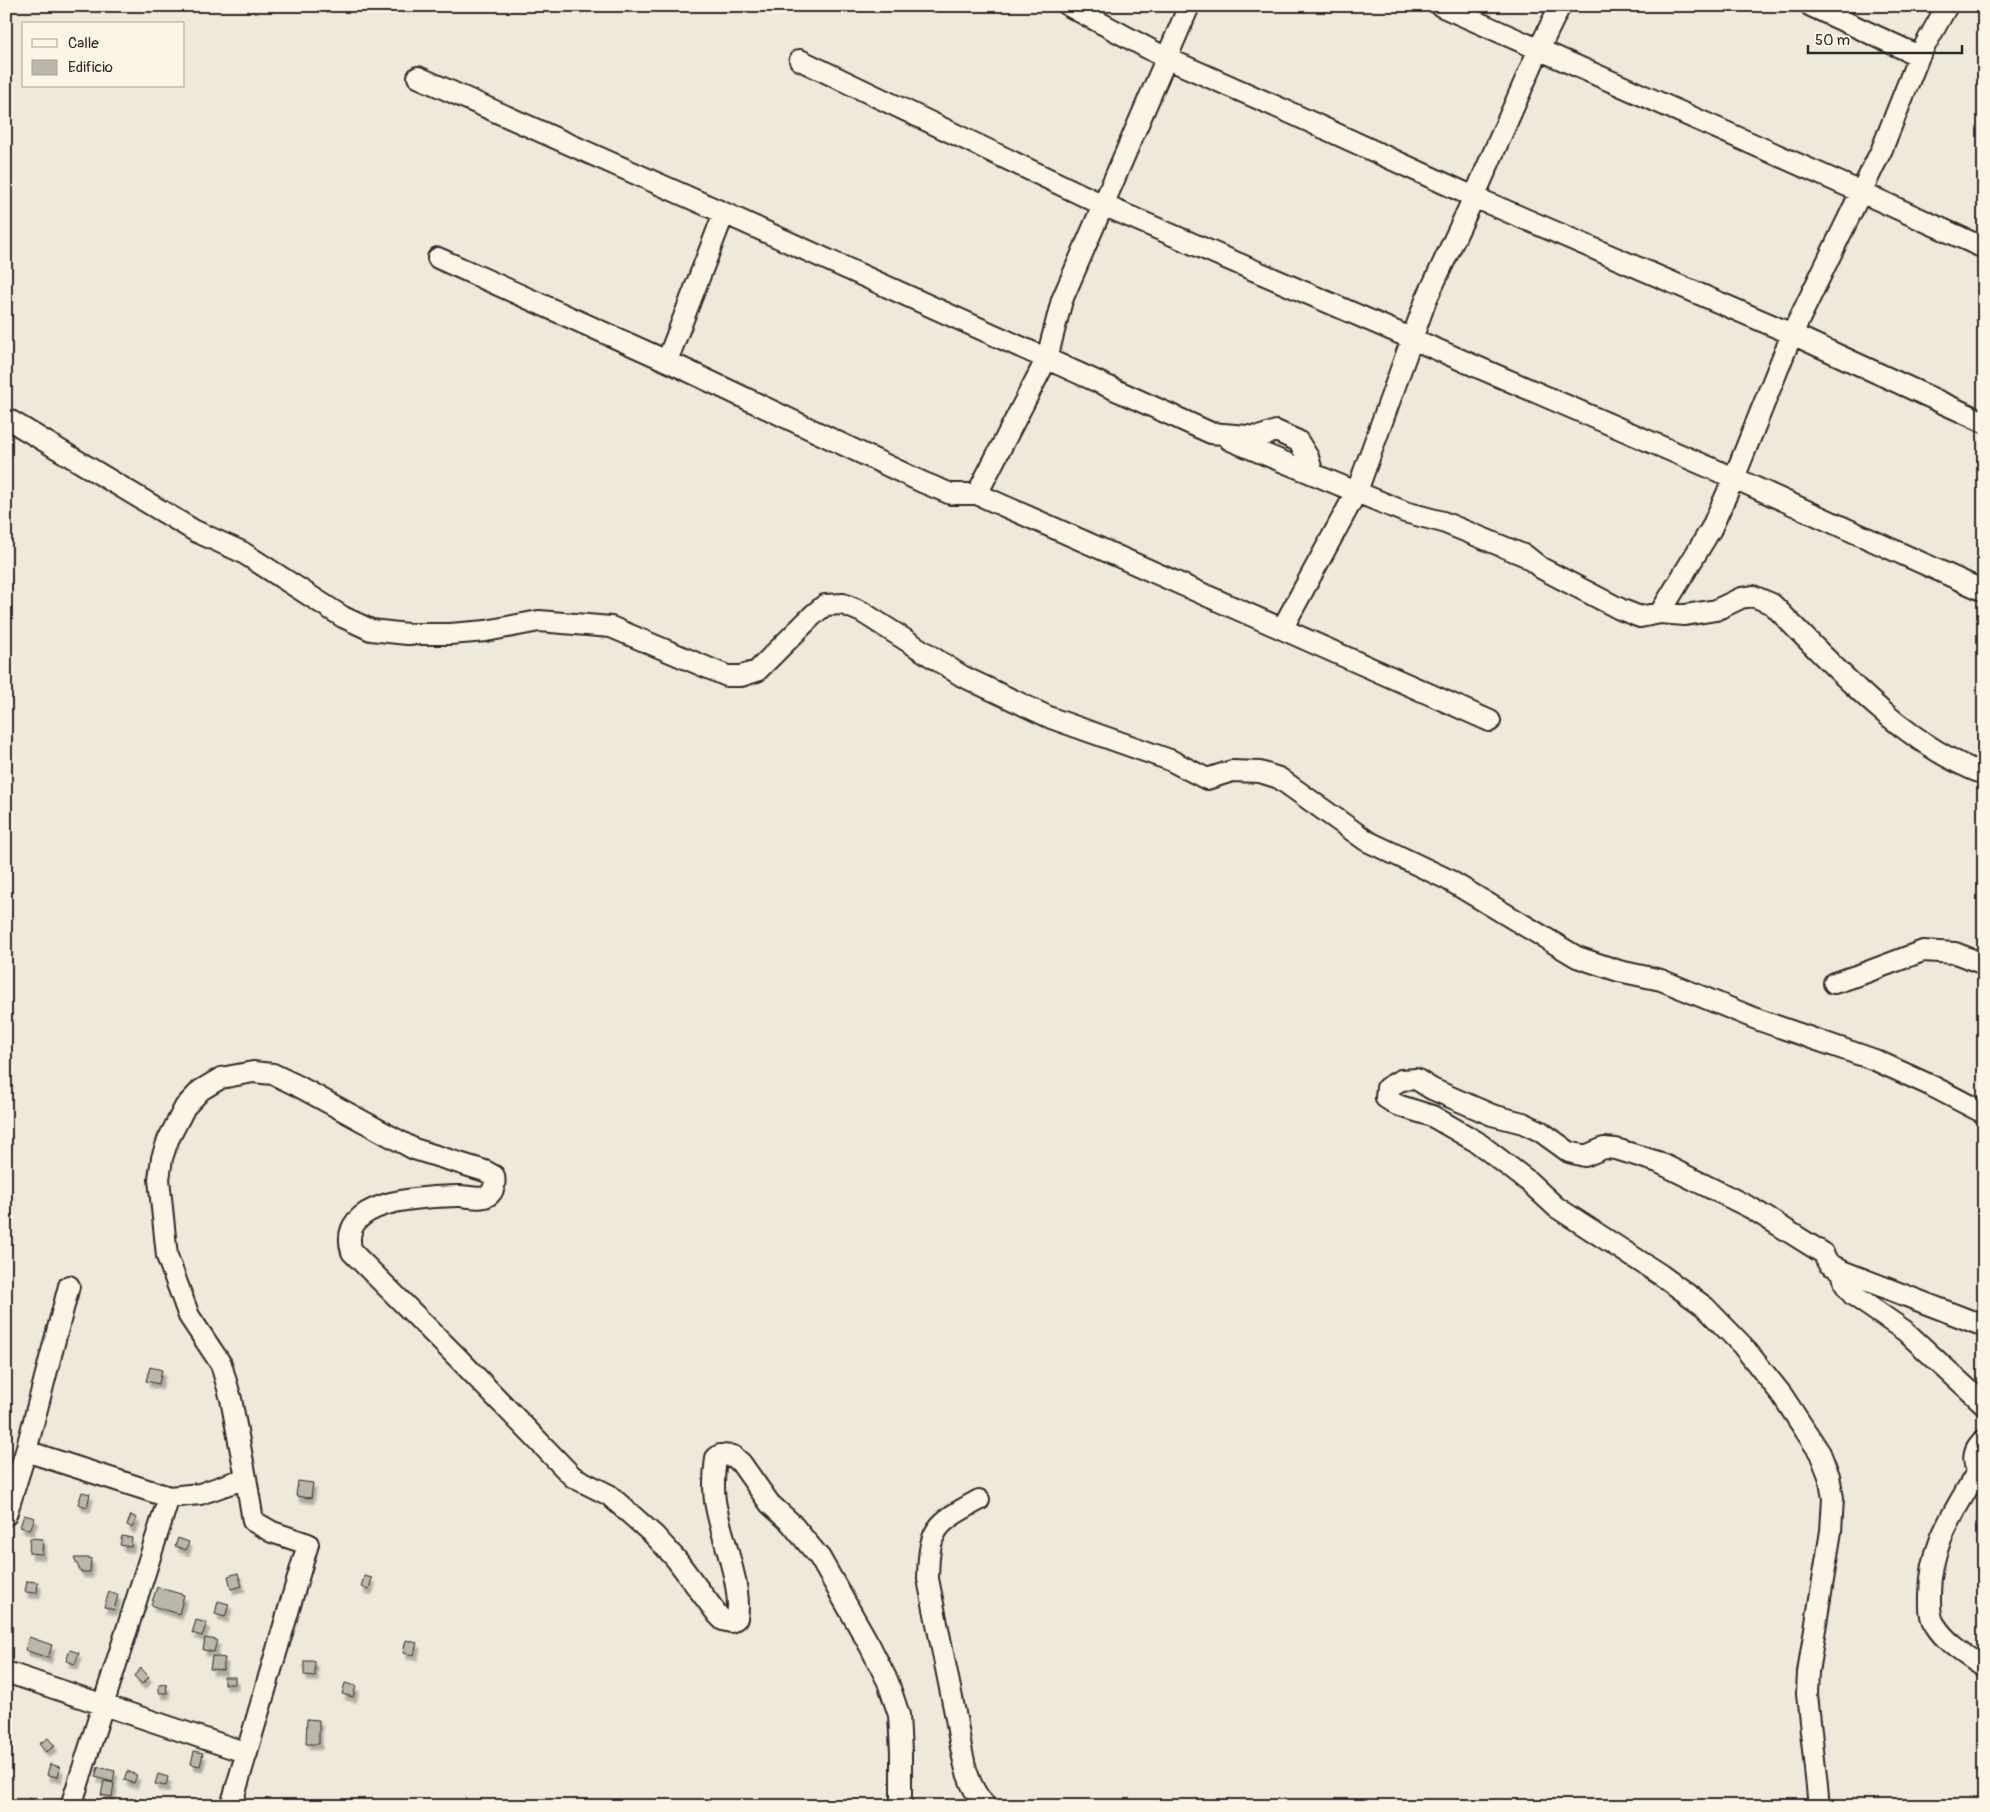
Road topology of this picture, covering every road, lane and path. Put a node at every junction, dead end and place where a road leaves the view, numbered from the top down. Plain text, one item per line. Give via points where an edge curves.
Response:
1 (1069, 6) edge
2 (1189, 6) edge
3 (1441, 6) edge
4 (1560, 6) edge
5 (1811, 6) edge
6 (1946, 6) edge
7 (1539, 49) junction
8 (1919, 56) junction
9 (1166, 58) junction
10 (800, 60) dead end
11 (418, 77) dead end
12 (1861, 192) junction
13 (1474, 197) junction
14 (1103, 205) junction
15 (724, 213) junction
16 (1984, 248) edge
17 (438, 258) dead end
18 (1792, 334) junction
19 (1412, 340) junction
20 (1047, 358) junction
21 (667, 361) junction
22 (6, 418) edge
23 (1984, 422) edge
24 (1734, 478) junction
25 (1357, 491) junction
26 (977, 494) junction
27 (1984, 591) edge
28 (1660, 614) junction
29 (1282, 629) junction
30 (1490, 721) dead end
31 (1984, 774) edge
32 (1984, 964) edge
33 (1834, 983) dead end
34 (1984, 1113) edge
35 (1842, 1271) junction
36 (69, 1286) dead end
37 (1984, 1326) edge
38 (1984, 1404) edge
39 (1984, 1440) edge
40 (26, 1451) junction
41 (1980, 1476) edge
42 (246, 1478) junction
43 (169, 1497) junction
44 (979, 1500) dead end
45 (6, 1515) edge
46 (1984, 1667) edge
47 (6, 1672) edge
48 (103, 1703) junction
49 (247, 1753) junction
50 (71, 1806) edge
51 (231, 1806) edge
52 (901, 1806) edge
53 (986, 1806) edge
54 (1819, 1806) edge

1 - 9 street
2 - 9 street
3 - 7 street
4 - 7 street
5 - 8 street
6 - 8 street
7 - 12 street
7 - 13 street
8 - 12 street
9 - 13 street
9 - 14 street
10 - 14 street
11 - 15 street
12 - 16 street
12 - 18 street
13 - 18 street
13 - 19 street via 1426,300
14 - 19 street
14 - 20 street via 1062,300
15 - 20 street
15 - 21 street
17 - 21 street
18 - 23 street
18 - 24 street
19 - 24 street
19 - 25 street
20 - 25 street via 1212,433 1259,437 1276,431 1298,441 1313,474
20 - 26 street
21 - 26 street via 922,482 951,494
22 - 34 street via 194,531 242,552 343,617 371,630 450,634 539,622 611,627 726,676 741,676 757,671 826,605 843,604 862,612 962,676 1051,718 1170,760 1207,779 1232,771 1260,772 1279,778 1367,841 1446,878 1578,957 1619,971 1662,980 1758,1020 1875,1060
24 - 27 street
24 - 28 street via 1711,529
25 - 28 street via 1526,556 1541,568 1620,609 1640,617
25 - 29 street
26 - 29 street
28 - 31 street via 1686,615 1716,610 1753,596 1772,604 1885,714 1948,757
29 - 30 street
32 - 33 street via 1955,953 1923,951
35 - 37 street
35 - 38 street via 1845,1284 1853,1295 1905,1331
35 - 54 street via 1828,1263 1823,1253 1752,1208 1658,1162 1616,1149 1604,1148 1585,1156 1569,1152 1540,1131 1492,1115 1416,1079 1401,1080 1387,1088 1386,1098 1397,1105 1432,1116 1477,1142 1556,1207 1705,1307 1742,1344 1782,1395 1820,1454 1833,1498 1831,1532 1808,1672 1807,1694
36 - 40 street
39 - 41 street via 1975,1449 1973,1462
40 - 43 street
40 - 45 street
41 - 46 street via 1944,1528 1937,1544 1930,1578 1930,1611 1934,1624 1949,1643
42 - 43 street via 200,1494
42 - 49 street via 253,1521 272,1532 308,1544
42 - 52 street via 221,1364 189,1316 166,1256 158,1179 168,1140 193,1097 221,1078 253,1072 272,1074 296,1085 414,1149 494,1176 495,1185 483,1198 461,1196 398,1200 377,1207 356,1220 350,1231 352,1252 573,1477 609,1495 655,1536 718,1615 731,1622 737,1618 738,1599 715,1501 714,1478 716,1458 720,1455 733,1456 741,1463 770,1504 791,1523 820,1558 888,1682 899,1715
43 - 48 street
44 - 53 street via 939,1526 929,1555 928,1579 961,1749 972,1785
47 - 48 street
48 - 49 street
48 - 50 street
49 - 51 street

